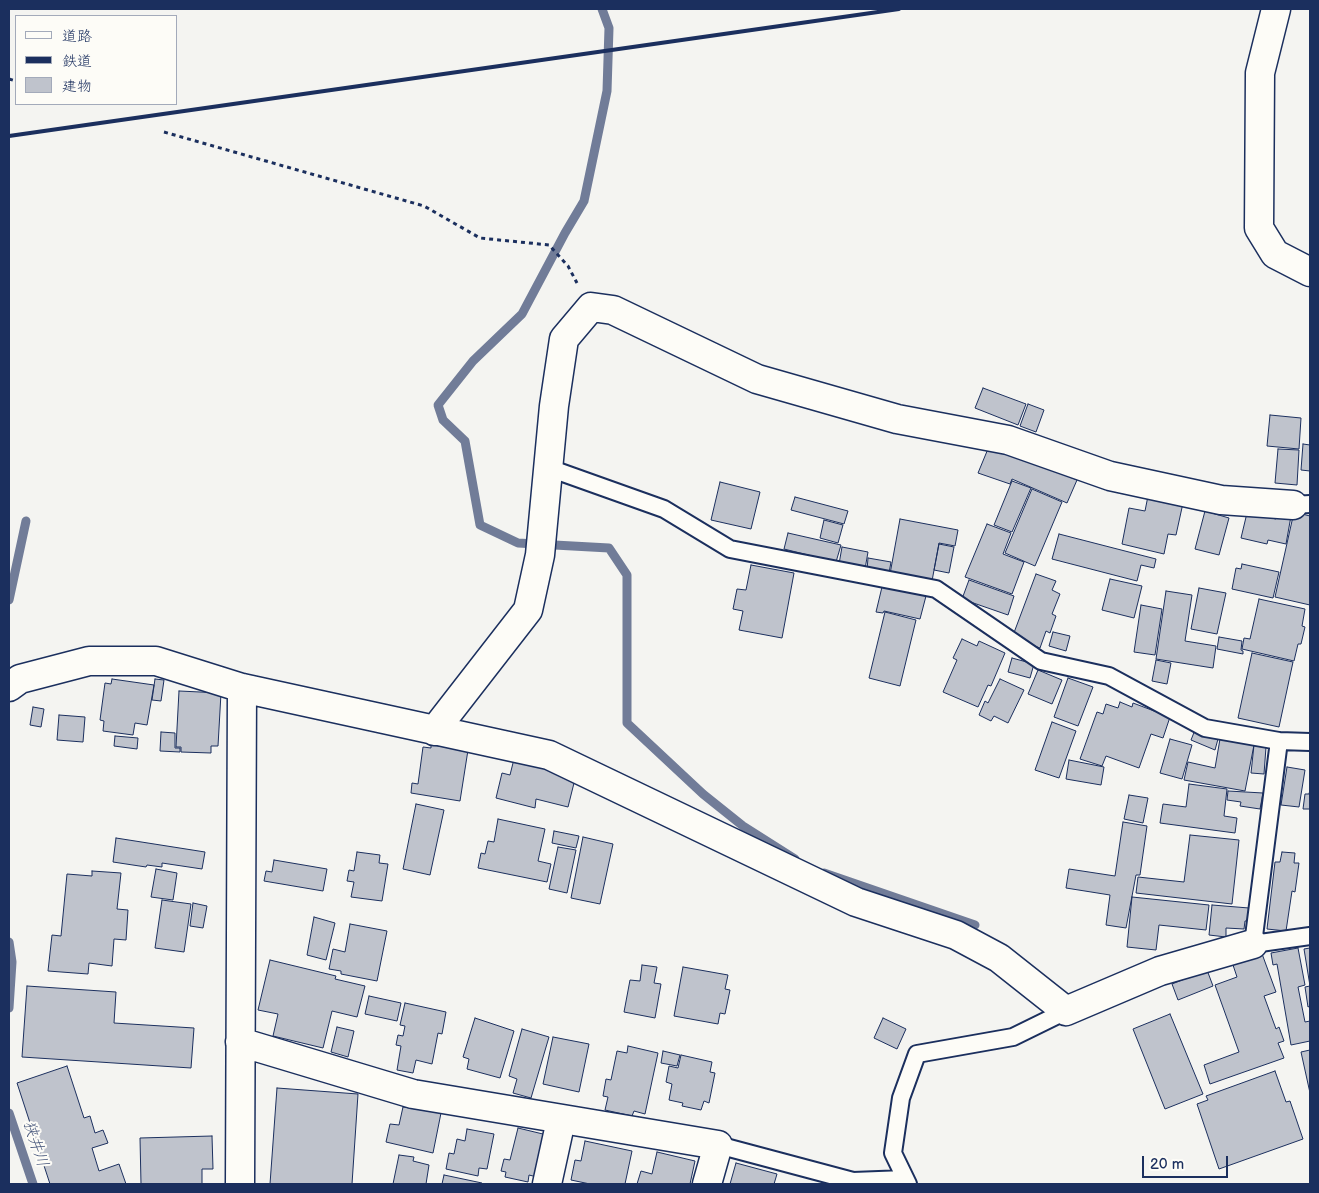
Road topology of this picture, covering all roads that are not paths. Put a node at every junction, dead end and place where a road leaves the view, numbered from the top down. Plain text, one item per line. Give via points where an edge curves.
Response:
1 (1276, 9) edge
2 (1310, 272) edge
3 (549, 468) junction
4 (1301, 504) edge
5 (9, 687) edge
6 (242, 688) junction
7 (434, 731) junction
8 (1279, 741) junction
9 (1310, 742) edge
10 (1310, 936) edge
11 (1253, 944) junction
12 (1066, 1011) junction
13 (240, 1042) junction
14 (561, 1120) junction
15 (718, 1145) junction
16 (906, 1182) edge
17 (240, 1184) edge
18 (547, 1184) edge
19 (707, 1184) edge

1 - 2 street via 1260,73 1259,228 1275,254
3 - 4 street via 564,339 591,307 613,310 757,379 897,419 1008,440 1110,476 1221,500
3 - 7 street via 540,555 528,610
3 - 8 lane via 664,509 730,549 936,589 1041,661 1109,676 1205,728
5 - 6 street via 20,679 89,661 156,661
6 - 7 street
6 - 13 street
7 - 12 street via 549,755 856,902 956,935 1000,958
8 - 9 lane
8 - 11 lane
10 - 11 lane
11 - 12 street via 1160,971
12 - 16 lane via 1013,1037 917,1054 901,1098 893,1153
13 - 14 street via 413,1094
13 - 17 street
14 - 15 street
14 - 18 street
15 - 16 lane via 853,1181
15 - 19 street

